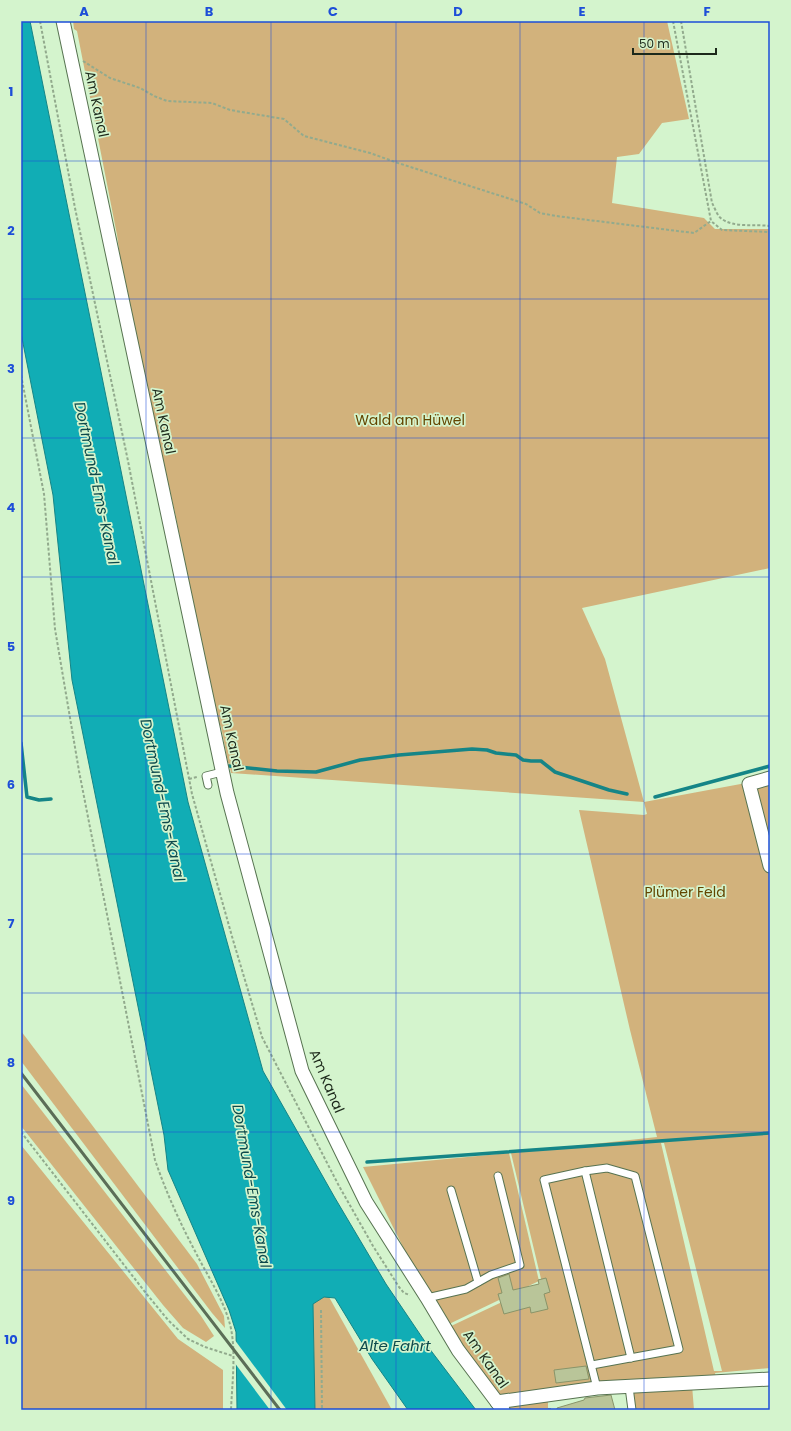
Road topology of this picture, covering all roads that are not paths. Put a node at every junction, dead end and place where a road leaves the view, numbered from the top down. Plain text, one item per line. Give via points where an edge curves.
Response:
1 (63, 21) edge
2 (222, 772) junction
3 (770, 778) edge
4 (208, 785) dead end
5 (770, 866) edge
6 (585, 1171) junction
7 (498, 1176) dead end
8 (451, 1190) dead end
9 (478, 1282) junction
10 (427, 1298) junction
11 (631, 1358) junction
12 (592, 1365) junction
13 (770, 1379) edge
14 (629, 1386) junction
15 (597, 1388) junction
16 (500, 1406) edge
17 (632, 1410) edge

1 - 2 street, Am Kanal
2 - 4 lane via 206,776
2 - 10 street, Am Kanal via 302,1071 366,1202
3 - 5 street via 749,784
6 - 11 lane
6 - 11 lane via 607,1168 635,1176 679,1349
6 - 12 lane via 544,1180
7 - 9 lane via 520,1265
8 - 9 lane
9 - 10 lane via 466,1289
10 - 16 street, Am Kanal via 458,1350
11 - 12 lane
12 - 15 lane
13 - 14 street
14 - 15 street
14 - 17 lane
15 - 16 street

